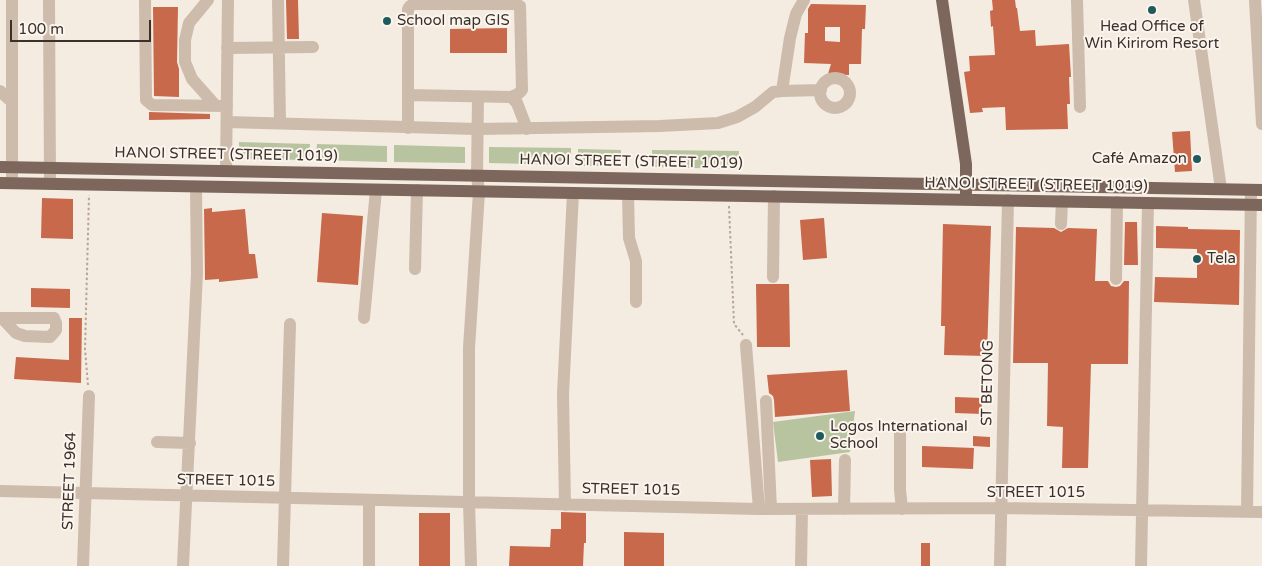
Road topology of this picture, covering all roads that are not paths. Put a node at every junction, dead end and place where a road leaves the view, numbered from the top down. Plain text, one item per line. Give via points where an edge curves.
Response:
1 (12, 0) edge
2 (49, 0) edge
3 (145, 0) edge
4 (208, 0) edge
5 (228, 0) edge
6 (278, 0) edge
7 (804, 0) edge
8 (942, 0) edge
9 (1077, 0) edge
10 (1194, 0) edge
11 (1258, 3) edge
12 (278, 47) junction
13 (313, 47) dead end
14 (227, 48) junction
15 (0, 90) edge
16 (782, 90) junction
17 (821, 90) dead end
18 (408, 95) junction
19 (478, 97) junction
20 (510, 97) junction
21 (12, 102) junction
22 (221, 106) junction
23 (1080, 107) dead end
24 (226, 122) junction
25 (280, 123) junction
26 (1262, 124) edge
27 (408, 128) junction
28 (477, 129) junction
29 (527, 129) junction
30 (6, 167) edge
31 (50, 168) junction
32 (226, 171) junction
33 (477, 176) junction
34 (6, 183) edge
35 (50, 184) junction
36 (966, 185) junction
37 (196, 187) junction
38 (1221, 189) junction
39 (376, 190) junction
40 (417, 190) junction
41 (1257, 190) edge
42 (479, 192) junction
43 (573, 193) junction
44 (628, 194) junction
45 (774, 196) junction
46 (966, 200) junction
47 (1008, 200) junction
48 (1062, 201) junction
49 (1117, 202) junction
50 (1148, 203) junction
51 (1256, 205) edge
52 (1061, 224) dead end
53 (415, 269) dead end
54 (773, 277) dead end
55 (1116, 278) dead end
56 (636, 302) dead end
57 (364, 318) dead end
58 (290, 324) dead end
59 (746, 345) road end
60 (90, 396) road end
61 (766, 401) dead end
62 (900, 432) dead end
63 (157, 442) dead end
64 (190, 443) junction
65 (845, 460) dead end
66 (0, 491) edge
67 (86, 493) junction
68 (188, 496) junction
69 (285, 498) junction
70 (369, 500) junction
71 (469, 503) junction
72 (565, 505) junction
73 (1001, 508) junction
74 (765, 509) junction
75 (802, 509) junction
76 (844, 509) junction
77 (902, 509) junction
78 (1142, 510) junction
79 (1247, 512) junction
80 (1262, 512) edge
81 (83, 566) edge
82 (183, 566) edge
83 (283, 566) edge
84 (369, 566) edge
85 (471, 566) edge
86 (801, 566) edge
87 (1000, 566) edge
88 (1140, 566) edge

1 - 21 street
2 - 31 street
3 - 22 street via 146,100 152,105
4 - 22 street via 189,22 185,62 192,79
5 - 14 street
6 - 12 street
7 - 16 street via 796,14 790,38
8 - 36 main road via 966,164
9 - 23 street
10 - 38 street
11 - 26 street
12 - 13 street
12 - 14 street
12 - 25 street
14 - 22 street
15 - 21 street
16 - 17 street
16 - 29 street via 773,92 737,117 718,122
18 - 19 street
18 - 20 street via 410,6 516,4 521,11 522,90
18 - 27 street
19 - 20 street
19 - 28 street
20 - 29 street via 517,103
21 - 30 street
22 - 24 street
24 - 25 street
24 - 32 street
25 - 27 street
27 - 28 street
28 - 29 street
28 - 33 street
30 - 31 main road, HANOI STREET (STREET 1019)
30 - 34 street
31 - 32 main road, HANOI STREET (STREET 1019)
31 - 35 street
32 - 33 main road, HANOI STREET (STREET 1019)
33 - 36 main road, HANOI STREET (STREET 1019)
33 - 42 street
34 - 35 main road, HANOI STREET (STREET 1019)
35 - 37 main road, HANOI STREET (STREET 1019)
36 - 38 main road, HANOI STREET (STREET 1019)
36 - 46 main road
37 - 39 main road, HANOI STREET (STREET 1019)
37 - 64 street via 197,273
38 - 41 main road, HANOI STREET (STREET 1019)
39 - 40 main road, HANOI STREET (STREET 1019)
39 - 57 street
40 - 42 main road, HANOI STREET (STREET 1019)
40 - 53 street
41 - 51 street
42 - 43 main road, HANOI STREET (STREET 1019)
42 - 71 street via 469,348
43 - 44 main road, HANOI STREET (STREET 1019)
43 - 72 street via 563,394
44 - 45 main road, HANOI STREET (STREET 1019)
44 - 56 street via 629,238 636,262
45 - 46 main road, HANOI STREET (STREET 1019)
45 - 54 street
46 - 47 main road, HANOI STREET (STREET 1019)
47 - 48 main road, HANOI STREET (STREET 1019)
47 - 73 street, ST BETONG
48 - 49 main road, HANOI STREET (STREET 1019)
48 - 52 street
49 - 50 main road, HANOI STREET (STREET 1019)
49 - 55 street
50 - 51 main road, HANOI STREET (STREET 1019)
50 - 78 street
51 - 79 street
58 - 69 street
59 - 74 street
60 - 67 street, STREET 1964
61 - 74 street
62 - 77 street
63 - 64 street
64 - 68 street
65 - 76 street
66 - 67 street, STREET 1015
67 - 68 street, STREET 1015
67 - 81 street, STREET 1964
68 - 69 street, STREET 1015
68 - 82 street
69 - 70 street, STREET 1015
69 - 83 street
70 - 71 street, STREET 1015
70 - 84 street
71 - 72 street, STREET 1015
71 - 85 street
72 - 74 street, STREET 1015
73 - 77 street, STREET 1015
73 - 78 street, STREET 1015
73 - 87 street, ST BETONG
74 - 75 street, STREET 1015
75 - 76 street, STREET 1015
75 - 86 street
76 - 77 street, STREET 1015
78 - 79 street, STREET 1015
78 - 88 street
79 - 80 street, STREET 1015

